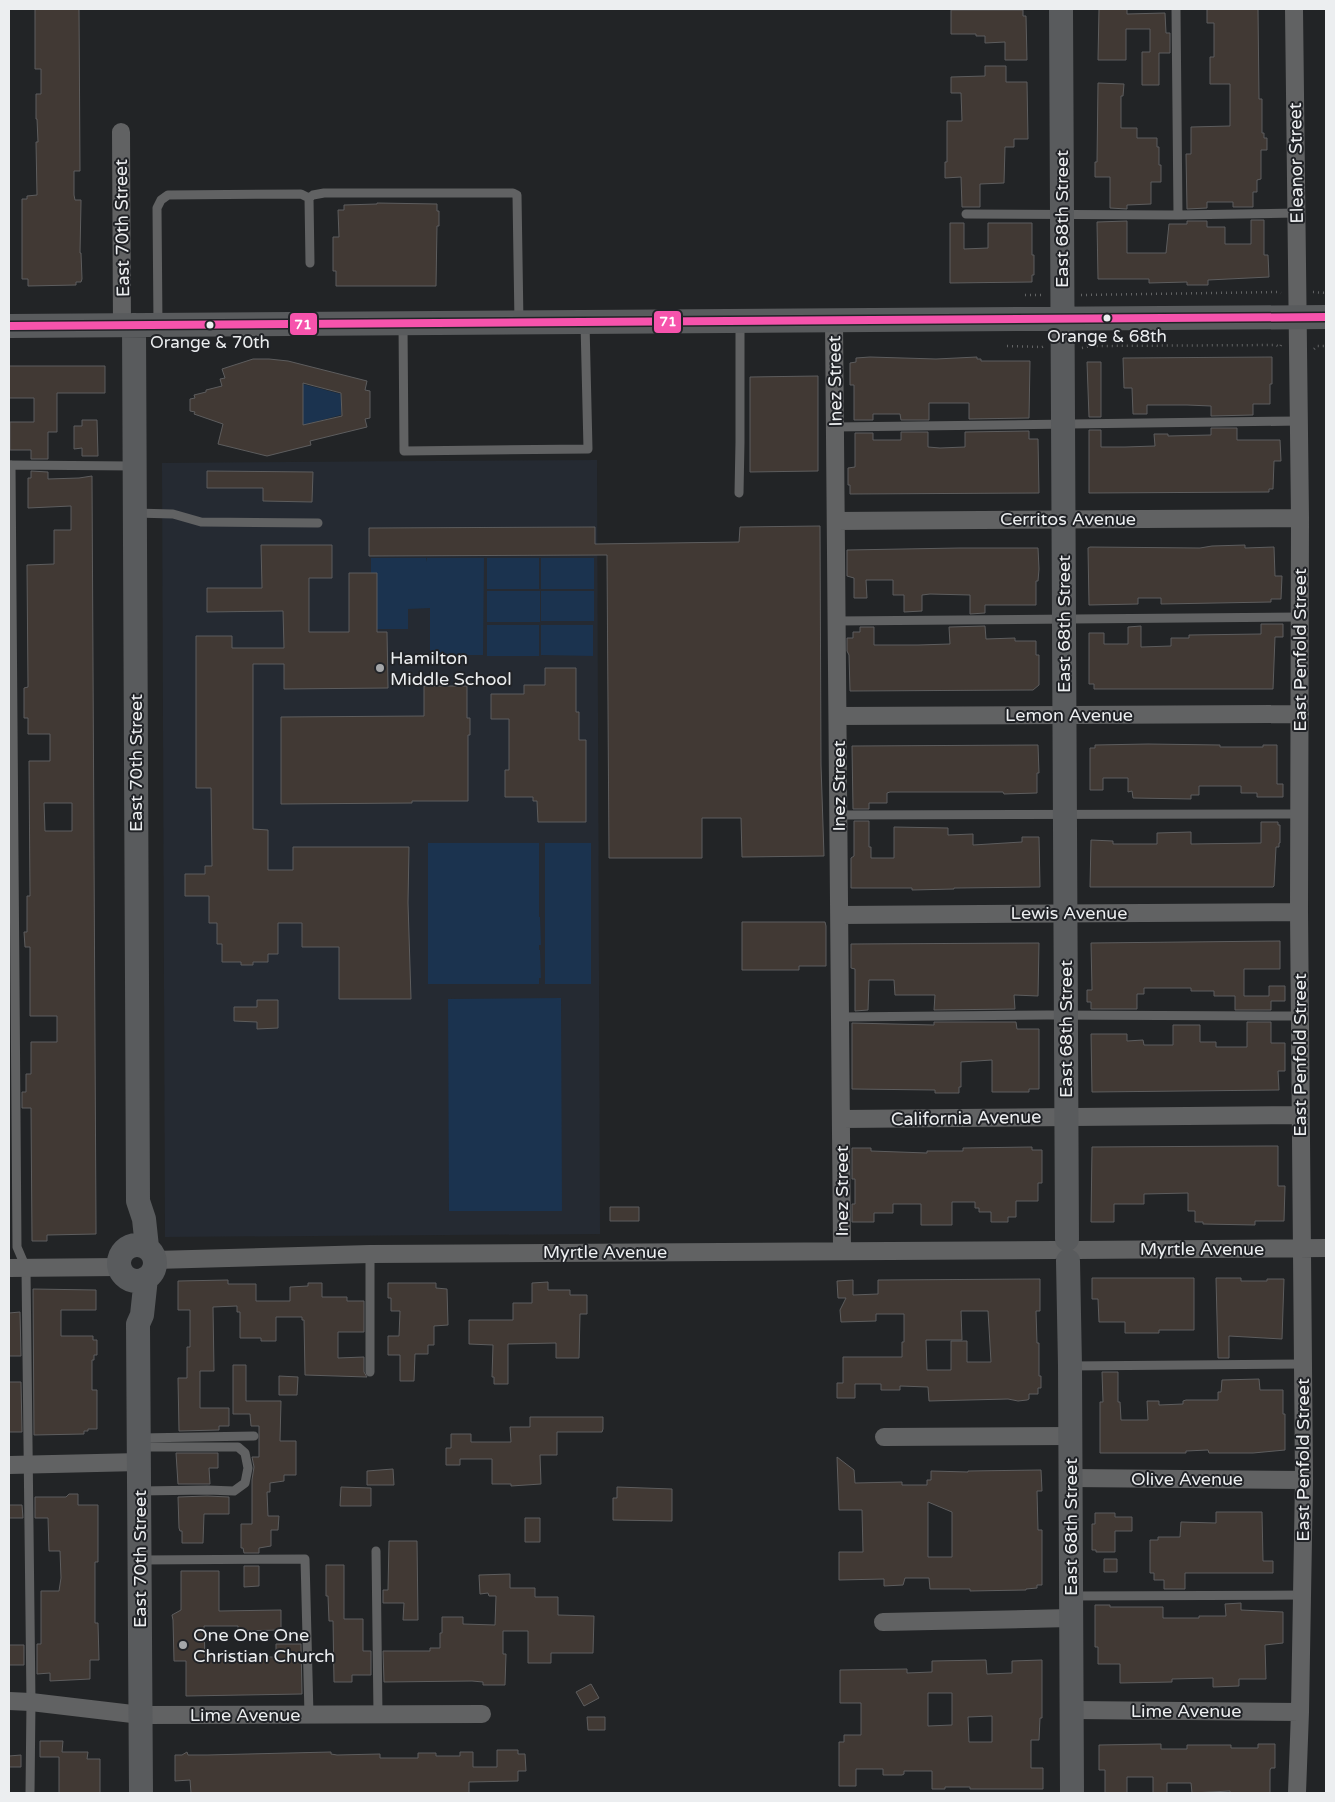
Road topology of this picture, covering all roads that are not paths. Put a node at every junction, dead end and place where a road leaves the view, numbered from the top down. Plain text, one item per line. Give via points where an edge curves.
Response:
1 (1061, 9) edge
2 (1176, 9) edge
3 (1294, 9) edge
4 (121, 132) dead end
5 (309, 198) junction
6 (966, 214) dead end
7 (1062, 214) junction
8 (1296, 214) junction
9 (1178, 215) junction
10 (310, 263) dead end
11 (1326, 317) edge
12 (1297, 318) junction
13 (1062, 320) junction
14 (834, 321) junction
15 (585, 322) junction
16 (740, 322) junction
17 (519, 323) junction
18 (404, 324) junction
19 (128, 325) junction
20 (158, 325) junction
21 (9, 326) edge
22 (1299, 421) junction
23 (1063, 423) junction
24 (835, 427) junction
25 (10, 464) edge
26 (134, 466) junction
27 (739, 493) dead end
28 (135, 514) junction
29 (1300, 518) junction
30 (1064, 519) junction
31 (836, 521) junction
32 (318, 523) dead end
33 (1300, 617) junction
34 (1064, 618) junction
35 (837, 622) junction
36 (1300, 714) junction
37 (838, 716) junction
38 (1064, 716) junction
39 (1300, 814) junction
40 (839, 816) junction
41 (1065, 816) junction
42 (1066, 912) junction
43 (1299, 912) junction
44 (840, 915) junction
45 (1066, 1015) junction
46 (1300, 1016) junction
47 (841, 1017) junction
48 (1300, 1115) junction
49 (1067, 1117) junction
50 (842, 1119) junction
51 (1301, 1248) junction
52 (1326, 1248) edge
53 (842, 1250) junction
54 (1067, 1250) junction
55 (370, 1254) junction
56 (137, 1263) junction
57 (17, 1268) edge
58 (1302, 1364) junction
59 (1070, 1366) junction
60 (370, 1372) dead end
61 (254, 1436) dead end
62 (1070, 1436) junction
63 (884, 1437) dead end
64 (140, 1449) junction
65 (9, 1465) edge
66 (27, 1465) junction
67 (1070, 1478) junction
68 (1304, 1480) junction
69 (140, 1491) junction
70 (376, 1551) dead end
71 (140, 1560) junction
72 (1302, 1594) junction
73 (1071, 1607) junction
74 (883, 1622) dead end
75 (9, 1701) edge
76 (31, 1702) junction
77 (1071, 1710) junction
78 (1300, 1712) junction
79 (378, 1714) junction
80 (482, 1714) dead end
81 (141, 1715) junction
82 (309, 1715) junction
83 (30, 1793) edge
84 (141, 1793) edge
85 (1072, 1793) edge
86 (1297, 1793) edge

1 - 7 street, East 68th Street
2 - 9 lane
3 - 8 street, Eleanor Street
4 - 19 street, East 70th Street
5 - 10 lane
5 - 17 lane via 324,193 513,193 516,195
5 - 20 lane via 301,194 168,195 161,200 156,208
6 - 7 lane
7 - 9 lane
7 - 13 street, East 68th Street
8 - 9 lane
8 - 12 street, Eleanor Street
11 - 12 street
12 - 13 street
12 - 22 street, East Penfold Street
13 - 14 street
13 - 23 street, East 68th Street
14 - 16 street
14 - 24 street, Inez Street
15 - 16 street
15 - 17 street
15 - 18 lane via 588,449 404,451
16 - 27 lane
17 - 18 street
18 - 20 street
19 - 20 street
19 - 21 street
19 - 26 street, East 70th Street
22 - 23 lane
22 - 29 street, East Penfold Street
23 - 24 lane
23 - 30 street, East 68th Street
24 - 31 street, Inez Street
25 - 26 lane
25 - 57 lane
26 - 28 street, East 70th Street
28 - 32 lane via 173,514 201,522
28 - 56 street, East 70th Street via 138,1201 130,1217
29 - 30 street, Cerritos Avenue
29 - 33 street, East Penfold Street
30 - 31 street, Cerritos Avenue
30 - 34 street, East 68th Street
31 - 35 street, Inez Street
33 - 34 lane
33 - 36 street, East Penfold Street
34 - 35 lane
34 - 38 street, East 68th Street
35 - 37 street, Inez Street
36 - 38 street, Lemon Avenue
36 - 39 street, East Penfold Street
37 - 38 street, Lemon Avenue
37 - 40 street, Inez Street
38 - 41 street, East 68th Street
39 - 41 lane
39 - 43 street, East Penfold Street
40 - 41 lane
40 - 44 street, Inez Street
41 - 42 street, East 68th Street
42 - 43 street, Lewis Avenue
42 - 44 street, Lewis Avenue
42 - 45 street, East 68th Street
43 - 46 street, East Penfold Street
44 - 47 street, Inez Street
45 - 46 lane
45 - 47 lane
45 - 49 street, East 68th Street
46 - 48 street, East Penfold Street
47 - 50 street, Inez Street
48 - 49 street, California Avenue
48 - 51 street, East Penfold Street
49 - 50 street, California Avenue
49 - 54 street, East 68th Street
50 - 53 street, Inez Street
51 - 52 street, Myrtle Avenue
51 - 54 street, Myrtle Avenue
51 - 58 street, East Penfold Street
53 - 54 street, Myrtle Avenue
53 - 55 street, Myrtle Avenue
54 - 59 street, East 68th Street
55 - 56 street, Myrtle Avenue
55 - 60 lane
56 - 57 street, Myrtle Avenue
56 - 64 street, East 70th Street via 142,1315 138,1324
57 - 66 lane
58 - 59 lane
58 - 68 street, East Penfold Street
59 - 62 street, East 68th Street
61 - 64 lane
62 - 63 street
62 - 67 street, East 68th Street
64 - 66 street
64 - 69 street, East 70th Street
64 - 69 lane via 238,1447 245,1452 248,1468 245,1483 234,1491
65 - 66 street
66 - 76 lane
67 - 68 street, Olive Avenue
67 - 73 street, East 68th Street
68 - 72 street, East Penfold Street
69 - 71 street, East 70th Street
70 - 79 lane
71 - 81 street, East 70th Street
71 - 82 lane via 305,1559
72 - 73 lane
72 - 78 street, East Penfold Street
73 - 74 street
73 - 77 street, East 68th Street
75 - 76 street, Lime Avenue
76 - 81 street, Lime Avenue
76 - 83 lane
77 - 78 street, Lime Avenue
77 - 85 street, East 68th Street
78 - 86 street, East Penfold Street
79 - 80 street, Lime Avenue
79 - 82 street, Lime Avenue
81 - 82 street, Lime Avenue
81 - 84 street, East 70th Street

